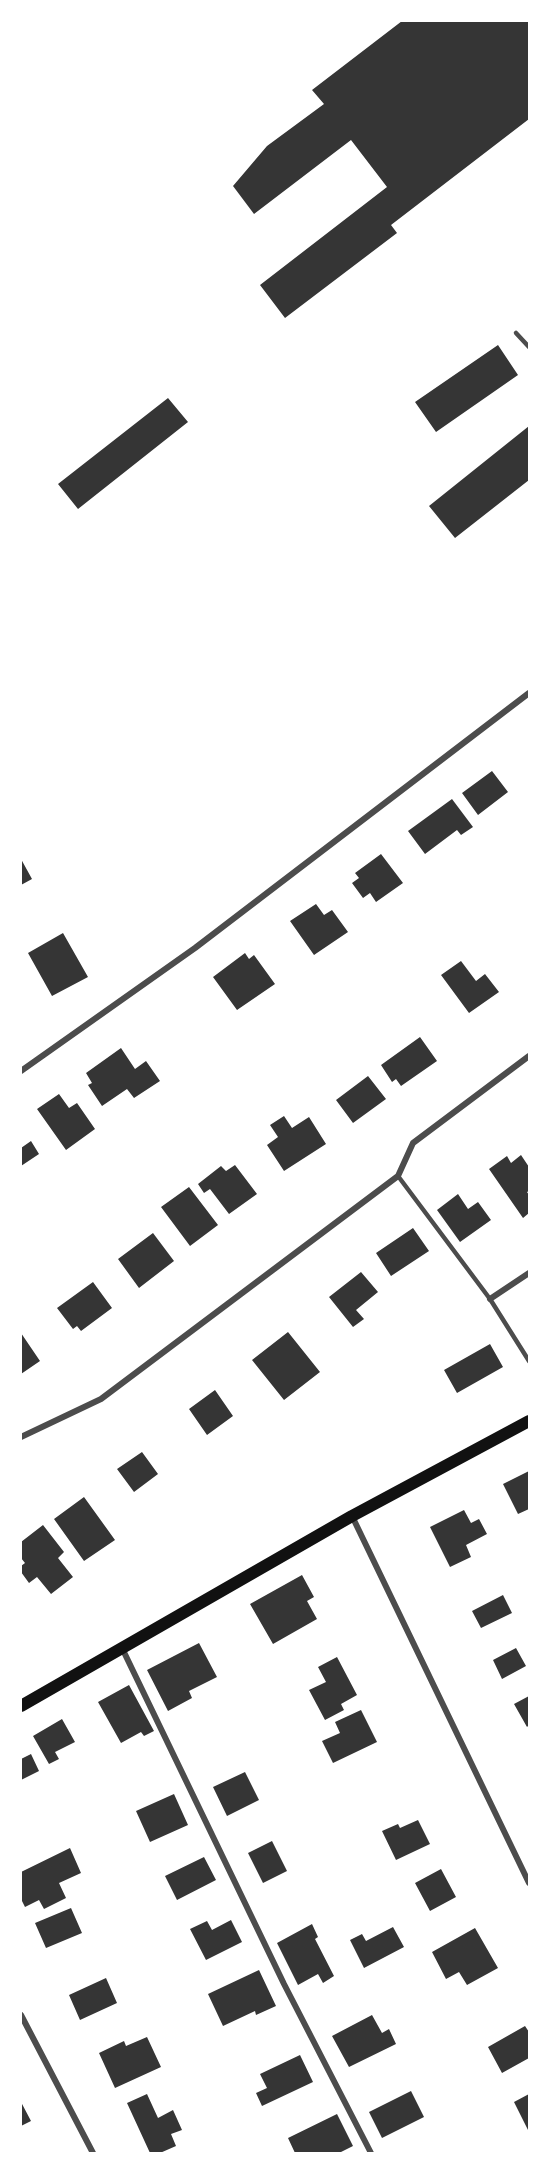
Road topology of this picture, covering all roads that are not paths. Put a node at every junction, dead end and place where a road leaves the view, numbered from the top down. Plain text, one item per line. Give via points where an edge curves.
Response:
1 (516, 333) dead end
2 (529, 347) edge
3 (529, 693) edge
4 (529, 1056) edge
5 (21, 1071) edge
6 (398, 1176) junction
7 (529, 1273) edge
8 (490, 1299) junction
9 (529, 1360) edge
10 (529, 1421) edge
11 (21, 1437) edge
12 (352, 1516) junction
13 (122, 1648) junction
14 (21, 1706) edge
15 (529, 1883) edge
16 (21, 2015) edge
17 (93, 2153) edge
18 (371, 2153) edge

1 - 2 lane
3 - 5 street via 195,948
4 - 6 street via 413,1143
6 - 8 lane
6 - 11 street via 101,1399
7 - 8 street
8 - 9 lane
10 - 12 main road
12 - 13 main road
12 - 15 street
13 - 14 main road
13 - 18 street via 284,1984
16 - 17 street

